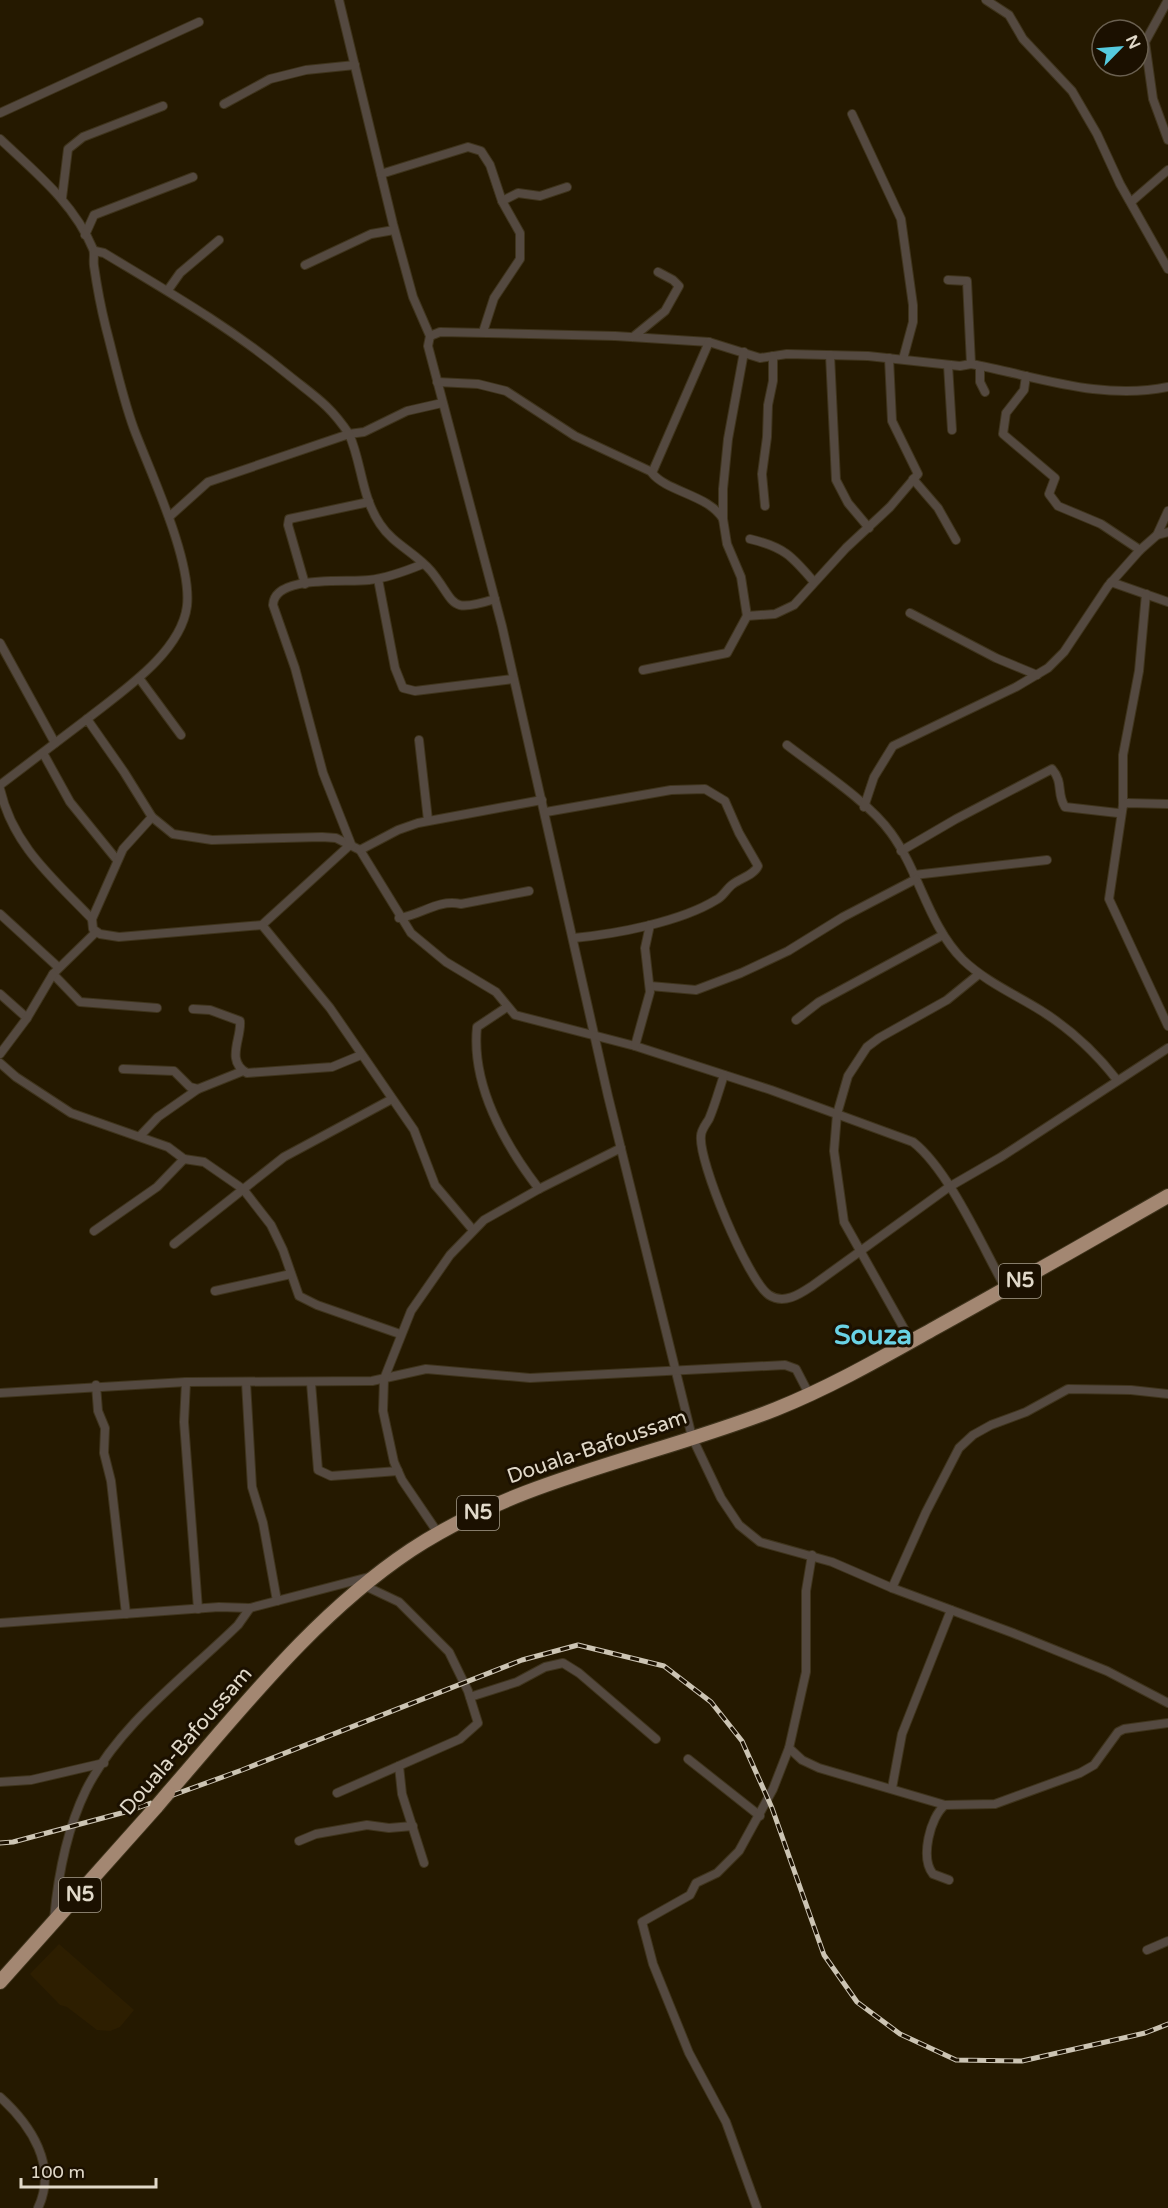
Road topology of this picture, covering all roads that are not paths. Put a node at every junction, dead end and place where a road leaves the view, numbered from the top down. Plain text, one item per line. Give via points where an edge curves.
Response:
1 (339, 0) edge
2 (986, 0) edge
3 (1168, 0) edge
4 (199, 22) dead end
5 (355, 65) junction
6 (224, 104) dead end
7 (163, 106) dead end
8 (0, 113) edge
9 (852, 114) dead end
10 (0, 139) edge
11 (1168, 140) edge
12 (1168, 170) edge
13 (381, 174) junction
14 (193, 177) dead end
15 (567, 187) dead end
16 (62, 198) junction
17 (502, 201) junction
18 (1131, 202) junction
19 (394, 230) junction
20 (85, 236) junction
21 (219, 240) dead end
22 (95, 251) junction
23 (305, 265) dead end
24 (1168, 270) edge
25 (658, 272) dead end
26 (948, 280) dead end
27 (168, 290) junction
28 (483, 332) junction
29 (430, 336) junction
30 (633, 337) junction
31 (709, 342) junction
32 (744, 352) junction
33 (830, 355) junction
34 (773, 356) junction
35 (889, 358) junction
36 (903, 359) junction
37 (948, 364) junction
38 (971, 364) junction
39 (980, 366) junction
40 (1026, 376) junction
41 (437, 382) junction
42 (1168, 387) edge
43 (985, 392) dead end
44 (442, 403) junction
45 (952, 430) dead end
46 (348, 434) junction
47 (652, 472) junction
48 (913, 479) junction
49 (369, 502) junction
50 (765, 506) dead end
51 (1168, 511) edge
52 (169, 517) junction
53 (723, 519) junction
54 (869, 528) junction
55 (1168, 532) edge
56 (1157, 535) junction
57 (750, 539) dead end
58 (956, 540) dead end
59 (1140, 550) junction
60 (423, 564) junction
61 (378, 579) junction
62 (814, 582) junction
63 (1111, 582) junction
64 (304, 584) junction
65 (1146, 594) junction
66 (495, 599) junction
67 (1168, 602) edge
68 (910, 612) dead end
69 (747, 616) junction
70 (0, 643) edge
71 (643, 670) dead end
72 (1037, 675) junction
73 (139, 678) junction
74 (513, 679) junction
75 (87, 719) junction
76 (181, 735) dead end
77 (419, 740) dead end
78 (55, 743) junction
79 (787, 745) dead end
80 (43, 753) junction
81 (0, 784) edge
82 (0, 789) edge
83 (542, 800) junction
84 (1168, 804) edge
85 (1123, 805) junction
86 (864, 807) junction
87 (546, 812) junction
88 (1118, 813) dead end
89 (152, 817) junction
90 (428, 820) junction
91 (351, 844) junction
92 (360, 850) junction
93 (902, 851) junction
94 (117, 860) junction
95 (1047, 860) dead end
96 (915, 877) junction
97 (529, 891) dead end
98 (0, 914) edge
99 (399, 918) junction
100 (92, 919) junction
101 (262, 925) junction
102 (650, 925) junction
103 (96, 932) junction
104 (943, 935) junction
105 (574, 938) junction
106 (55, 970) junction
107 (979, 974) junction
108 (650, 986) junction
109 (0, 994) edge
110 (507, 1007) junction
111 (157, 1008) dead end
112 (193, 1009) dead end
113 (27, 1018) junction
114 (796, 1020) dead end
115 (1168, 1026) edge
116 (596, 1037) junction
117 (635, 1046) junction
118 (1168, 1047) edge
119 (0, 1054) edge
120 (361, 1055) junction
121 (0, 1063) edge
122 (123, 1069) dead end
123 (243, 1071) junction
124 (724, 1075) junction
125 (1118, 1080) junction
126 (198, 1089) junction
127 (392, 1099) junction
128 (837, 1114) junction
129 (140, 1136) junction
130 (621, 1148) junction
131 (184, 1160) junction
132 (949, 1187) junction
133 (243, 1189) junction
134 (538, 1189) junction
135 (1168, 1196) edge
136 (473, 1230) junction
137 (94, 1231) dead end
138 (174, 1244) dead end
139 (861, 1250) junction
140 (291, 1274) junction
141 (1006, 1289) junction
142 (215, 1291) dead end
143 (400, 1334) junction
144 (911, 1341) junction
145 (676, 1372) junction
146 (384, 1379) junction
147 (186, 1382) junction
148 (246, 1382) junction
149 (311, 1383) junction
150 (96, 1385) junction
151 (0, 1393) edge
152 (809, 1394) junction
153 (1168, 1394) edge
154 (692, 1437) junction
155 (398, 1471) junction
156 (438, 1533) junction
157 (812, 1555) junction
158 (374, 1576) junction
159 (363, 1585) junction
160 (892, 1588) junction
161 (277, 1601) junction
162 (250, 1608) junction
163 (198, 1609) junction
164 (951, 1610) junction
165 (126, 1614) junction
166 (0, 1623) edge
167 (470, 1697) junction
168 (1168, 1703) edge
169 (1168, 1723) edge
170 (656, 1739) dead end
171 (789, 1748) junction
172 (688, 1759) dead end
173 (104, 1763) junction
174 (399, 1766) junction
175 (0, 1782) edge
176 (892, 1788) junction
177 (337, 1793) dead end
178 (945, 1804) junction
179 (760, 1816) junction
180 (413, 1826) junction
181 (300, 1841) dead end
182 (424, 1863) dead end
183 (949, 1880) dead end
184 (54, 1923) junction
185 (1168, 1941) edge
186 (1147, 1950) dead end
187 (0, 1982) edge
188 (0, 2097) edge
189 (38, 2208) edge
190 (758, 2208) edge

1 - 5 street
2 - 18 street via 1009,15 1023,39 1071,91
3 - 11 street via 1145,42 1153,99
4 - 8 street
5 - 6 street via 306,70 270,79
5 - 13 street
7 - 16 street via 83,137 68,149
9 - 36 street via 901,219 913,305 913,322
10 - 16 street
12 - 18 street
13 - 17 street via 468,147 481,151 490,165
13 - 19 street
14 - 20 street via 94,215
15 - 17 street via 540,196 518,193
16 - 20 street
17 - 28 street via 520,233 520,259 494,298
18 - 24 street
19 - 23 street via 371,234
19 - 29 street via 413,297
20 - 22 street
21 - 27 street via 180,273
22 - 27 street
22 - 52 street via 102,309 119,381
25 - 30 street via 679,286 665,311
26 - 38 street via 967,281
27 - 46 street via 258,349 331,409
28 - 29 street via 440,332
28 - 30 street
29 - 41 street via 428,346
30 - 31 street
31 - 32 street
31 - 47 street
32 - 34 street via 760,358
32 - 53 street via 728,440
33 - 34 street
33 - 35 street
33 - 54 street via 836,480 848,503
34 - 50 street via 762,474
35 - 36 street
35 - 48 street via 891,414 897,435 918,474
36 - 37 street
37 - 38 street
37 - 45 street
38 - 39 street
39 - 40 street
39 - 43 street via 980,382
40 - 42 street via 1071,386 1131,392
40 - 59 street via 1024,390 1006,413 1003,434 1055,478 1049,494 1058,506 1101,524
41 - 44 street
41 - 47 street via 478,384 506,391 575,436
44 - 46 street via 407,411 364,432
44 - 66 street
46 - 49 street via 358,455
46 - 52 street via 208,482
47 - 53 street
48 - 54 street
48 - 58 street via 938,508
49 - 60 street via 383,529
49 - 64 street via 289,519
51 - 56 street
52 - 73 street via 187,586 187,607 168,646
53 - 69 street via 727,544 741,576
54 - 62 street
55 - 56 street
56 - 59 street
57 - 62 street via 789,553
59 - 63 street
60 - 61 street
60 - 66 street via 447,597 458,605 472,606
61 - 64 street
61 - 74 street via 394,668 403,688 416,691
62 - 69 street via 786,610
63 - 65 street
63 - 72 street via 1064,652
64 - 91 street via 280,590 274,595 273,605 324,773
65 - 67 street
65 - 85 street via 1139,671 1123,755
66 - 74 street
68 - 72 street
69 - 71 street via 727,653
70 - 78 street
72 - 86 street via 893,746 874,777
73 - 75 street
73 - 76 street
74 - 83 street
75 - 78 street
75 - 89 street
77 - 90 street
78 - 80 street
79 - 86 street
80 - 81 street
80 - 94 street via 70,802
82 - 100 street via 18,837
83 - 87 street
83 - 90 street
84 - 85 street
85 - 115 street via 1109,899
86 - 93 street via 888,829
87 - 102 street via 670,790 705,789 725,801 756,859 756,871 732,885 719,899
87 - 105 street
88 - 93 street via 1065,807 1060,778 1052,769
89 - 91 street via 173,834 189,838 322,837
89 - 94 street
90 - 92 street
91 - 92 street
91 - 101 street
92 - 99 street
93 - 96 street
94 - 100 street
95 - 96 street
96 - 104 street
96 - 108 street via 788,951 733,976 696,990
97 - 99 street via 461,904 430,905 417,915
98 - 106 street
99 - 110 street via 424,946 496,992
100 - 103 street
101 - 103 street via 133,936
101 - 120 street via 318,990
102 - 105 street
102 - 108 street via 645,948
103 - 106 street
104 - 107 street
104 - 114 street via 819,1002
105 - 116 street
106 - 111 street via 80,1002
106 - 113 street
107 - 125 street via 1055,1020
107 - 128 street via 947,1000 867,1047 848,1076
108 - 117 street
109 - 113 street
110 - 116 street via 520,1017
110 - 134 street via 477,1027 481,1074 509,1146
112 - 123 street via 210,1010 240,1021 236,1059
113 - 119 street
116 - 117 street
116 - 130 street
117 - 124 street
118 - 125 street
120 - 123 street via 324,1069 252,1074
120 - 127 street
121 - 129 street via 71,1113
122 - 126 street via 174,1071 190,1087
123 - 126 street
124 - 128 street
124 - 139 street via 701,1137 717,1194 760,1287 779,1299 795,1296
125 - 132 street
126 - 129 street via 158,1117
127 - 133 street via 292,1152
127 - 136 street via 421,1144 435,1185
128 - 132 street via 913,1142
128 - 139 street via 834,1151 838,1191 847,1228
129 - 131 street via 168,1147
130 - 134 street
130 - 145 street
131 - 133 street via 204,1162
131 - 137 street via 157,1187
132 - 139 street
132 - 141 street
133 - 138 street
133 - 140 street via 271,1225
134 - 136 street
135 - 141 highway, Douala-Bafoussam / N5
136 - 143 street via 418,1297
139 - 144 street
140 - 142 street
140 - 143 street via 302,1298
141 - 144 highway, Douala-Bafoussam / N5
143 - 146 street
144 - 152 highway, Douala-Bafoussam / N5
145 - 146 street via 530,1378 426,1369
145 - 152 street via 789,1366 799,1373
145 - 154 street
146 - 149 street
146 - 155 street via 383,1412
147 - 148 street
147 - 150 street
147 - 163 street via 185,1446
148 - 149 street
148 - 161 street via 252,1487 263,1523
149 - 155 street via 318,1470 331,1476
150 - 151 street
150 - 165 street via 98,1411 105,1428 104,1453 111,1480
152 - 154 highway, Douala-Bafoussam / N5 via 777,1409
153 - 160 street via 1068,1389 1026,1413 973,1435 959,1448
154 - 156 highway, Douala-Bafoussam / N5 via 528,1491
154 - 157 street via 728,1511 749,1535
155 - 156 street
156 - 158 highway, Douala-Bafoussam / N5
157 - 160 street
157 - 171 street via 806,1591 806,1672
158 - 159 highway, Douala-Bafoussam / N5
158 - 161 street
159 - 167 street via 399,1602 448,1652
159 - 184 highway, Douala-Bafoussam / N5, bridge via 287,1658
160 - 164 street
161 - 162 street
162 - 163 street
162 - 173 street via 238,1625 138,1720
163 - 165 street
164 - 168 street via 1107,1671
164 - 176 street via 902,1734
165 - 166 street
167 - 170 street via 563,1663
167 - 174 street via 478,1723 460,1739
169 - 178 street via 1124,1729 1088,1769 1012,1799 982,1806
171 - 176 street via 819,1768
171 - 179 street
172 - 179 street
173 - 175 street via 31,1780
173 - 184 street via 76,1813 63,1856
174 - 177 street
174 - 180 street via 402,1794
176 - 178 street
178 - 183 street via 934,1817 926,1858 933,1874
179 - 190 street via 725,1866 696,1883 690,1895 642,1922 653,1964 689,2053 726,2122
180 - 181 street via 367,1825 316,1834
180 - 182 street
184 - 187 highway, Douala-Bafoussam / N5
185 - 186 street
188 - 189 street via 21,2119 42,2156 45,2191

